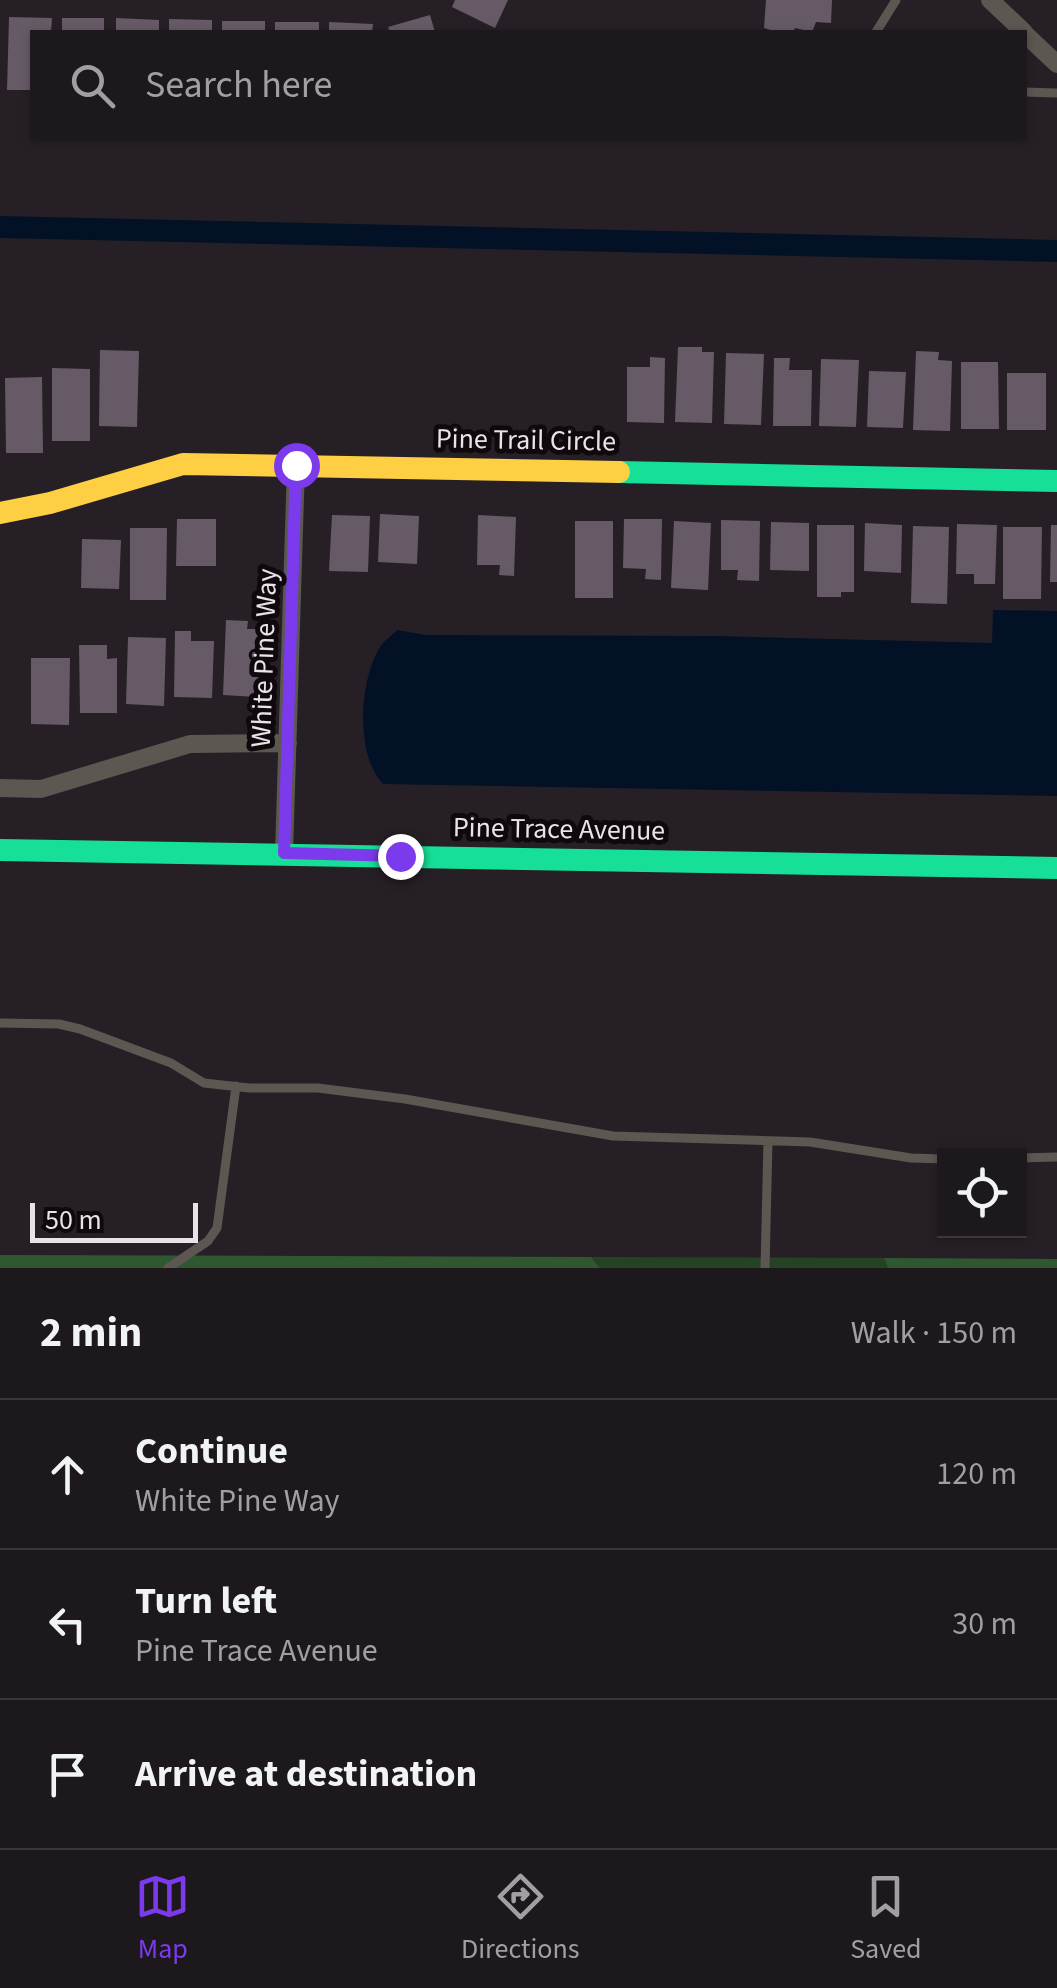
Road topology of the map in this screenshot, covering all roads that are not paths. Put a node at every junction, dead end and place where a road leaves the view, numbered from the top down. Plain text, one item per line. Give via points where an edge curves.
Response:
1 (896, 0) edge
2 (990, 0) edge
3 (877, 30) edge
4 (1021, 30) edge
5 (1027, 36) edge
6 (1057, 64) edge
7 (1027, 92) edge
8 (1057, 93) edge
9 (296, 465) junction
10 (1057, 480) edge
11 (0, 513) edge
12 (288, 743) junction
13 (0, 788) edge
14 (0, 850) edge
15 (284, 853) junction
16 (1057, 868) edge
17 (0, 1023) edge
18 (236, 1086) junction
19 (768, 1141) junction
20 (1057, 1157) edge
21 (1027, 1158) edge
22 (937, 1159) edge
23 (168, 1268) edge
24 (766, 1268) edge

1 - 3 lane
2 - 4 street
5 - 6 street
7 - 8 lane
9 - 10 street, Pine Trail Circle
9 - 11 street, Pine Trail Circle via 183,464
9 - 12 street, White Pine Way
12 - 13 street via 190,744 41,789
12 - 15 street, White Pine Way
14 - 15 street, Pine Trace Avenue
15 - 16 street, Pine Trace Avenue
17 - 18 lane via 80,1029 204,1082
18 - 19 lane via 318,1088 613,1136
18 - 23 lane via 217,1228
19 - 22 lane
19 - 24 lane
20 - 21 lane

